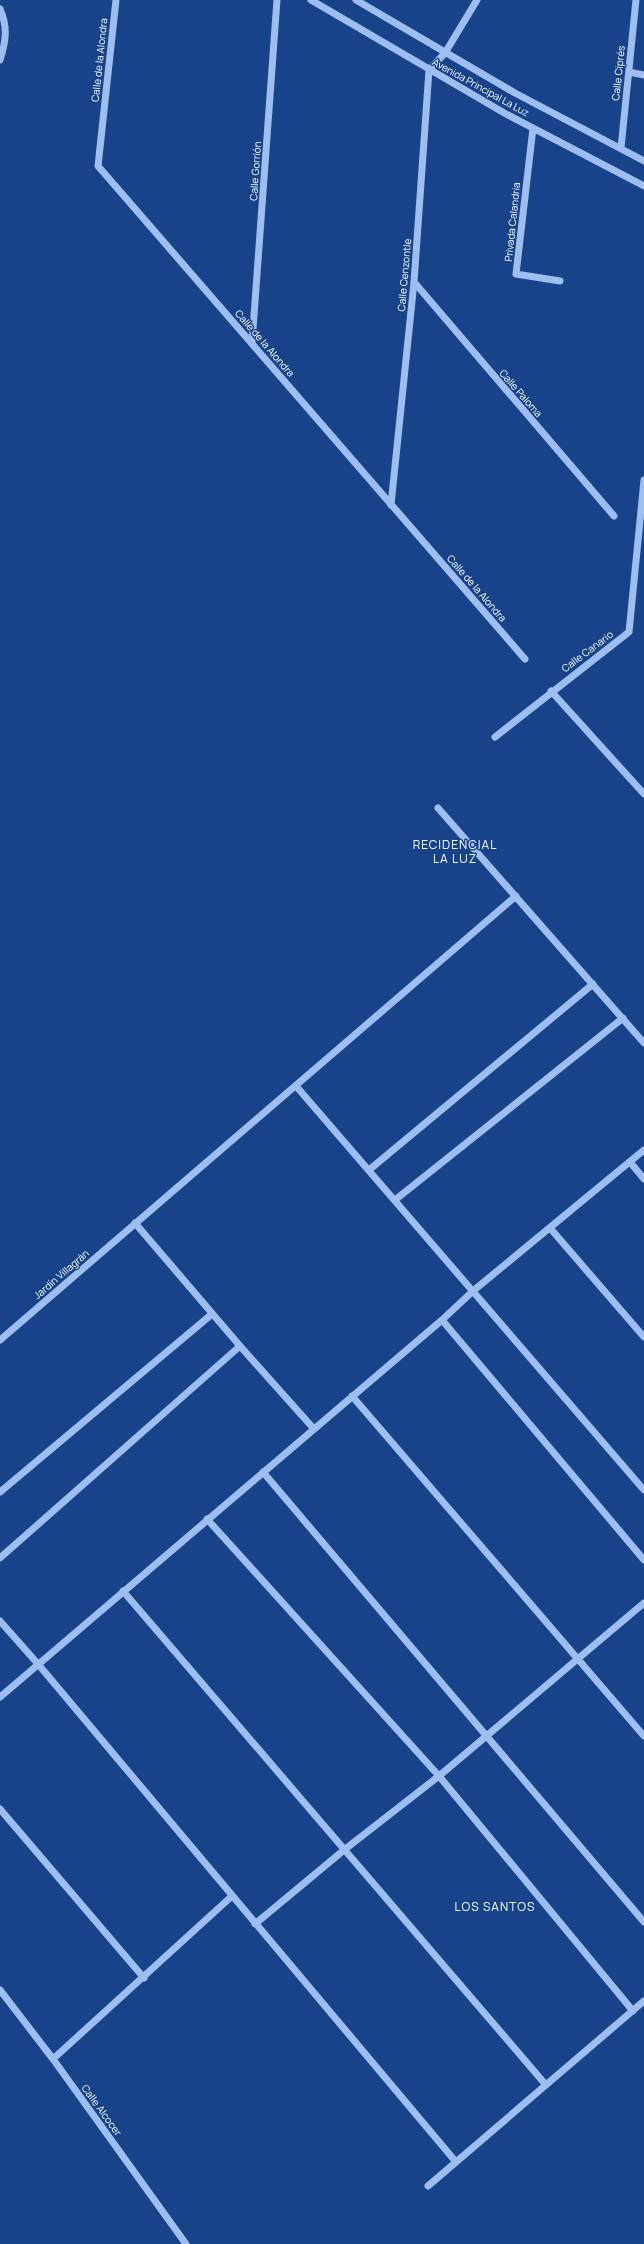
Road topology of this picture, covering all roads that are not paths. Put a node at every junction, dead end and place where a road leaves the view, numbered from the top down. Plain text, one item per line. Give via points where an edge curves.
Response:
1 (116, 0) edge
2 (277, 0) edge
3 (311, 0) edge
4 (356, 0) edge
5 (477, 0) edge
6 (636, 0) edge
7 (0, 9) edge
8 (445, 53) junction
9 (0, 60) edge
10 (429, 70) junction
11 (629, 72) junction
12 (644, 75) edge
13 (532, 128) junction
14 (621, 148) junction
15 (644, 160) edge
16 (644, 186) edge
17 (560, 281) dead end
18 (414, 282) junction
19 (252, 343) junction
20 (644, 480) edge
21 (391, 505) junction
22 (614, 516) dead end
23 (638, 545) junction
24 (644, 553) edge
25 (525, 660) dead end
26 (550, 692) junction
27 (495, 736) dead end
28 (644, 794) edge
29 (438, 808) dead end
30 (516, 896) junction
31 (593, 984) junction
32 (623, 1018) junction
33 (644, 1043) edge
34 (296, 1086) junction
35 (644, 1150) edge
36 (630, 1162) junction
37 (369, 1170) junction
38 (644, 1179) edge
39 (395, 1200) junction
40 (135, 1223) junction
41 (550, 1228) junction
42 (472, 1291) junction
43 (212, 1314) junction
44 (442, 1320) junction
45 (644, 1337) edge
46 (0, 1340) edge
47 (240, 1346) junction
48 (352, 1396) junction
49 (314, 1428) junction
50 (263, 1472) junction
51 (644, 1490) edge
52 (0, 1492) edge
53 (207, 1519) junction
54 (0, 1558) edge
55 (644, 1560) edge
56 (123, 1591) junction
57 (644, 1603) edge
58 (0, 1621) edge
59 (578, 1660) junction
60 (38, 1664) junction
61 (0, 1698) edge
62 (485, 1736) junction
63 (644, 1736) edge
64 (439, 1776) junction
65 (0, 1809) edge
66 (344, 1850) junction
67 (232, 1896) junction
68 (644, 1922) edge
69 (255, 1924) junction
70 (144, 1978) junction
71 (0, 1990) edge
72 (644, 2001) edge
73 (633, 2011) junction
74 (53, 2059) junction
75 (546, 2085) junction
76 (456, 2162) junction
77 (428, 2186) dead end
78 (186, 2244) edge

1 - 19 street, Calle de la Alondra via 98,166
2 - 19 street, Calle Gorrión
3 - 10 street, Avenida Principal La Luz
4 - 8 street, Avenida Principal La Luz
5 - 8 street
6 - 11 street, Calle Ciprés
7 - 9 street via 5,20 6,41
8 - 10 street
8 - 14 street, Avenida Principal La Luz
10 - 13 street, Avenida Principal La Luz
10 - 18 street, Calle Cenzontle
11 - 12 street
11 - 14 street, Calle Ciprés
13 - 16 street, Avenida Principal La Luz
13 - 17 street, Privada Calandria via 516,274
14 - 15 street, Avenida Principal La Luz
18 - 21 street, Calle Cenzontle
18 - 22 street, Calle Paloma
19 - 21 street, Calle de la Alondra
20 - 23 street, Calle Canario
21 - 25 street, Calle de la Alondra
23 - 24 street
23 - 26 street, Calle Canario via 629,632
26 - 27 street, Calle Canario
26 - 28 street
29 - 30 street
30 - 31 street
30 - 34 street, Jardín Villagrán
31 - 32 street
31 - 37 street
32 - 33 street
32 - 39 street
34 - 37 street
34 - 40 street, Jardín Villagrán
35 - 36 street
36 - 38 street
36 - 41 street
37 - 39 street
39 - 42 street
40 - 43 street
40 - 46 street, Jardín Villagrán
41 - 42 street
41 - 45 street
42 - 44 street
42 - 51 street
43 - 47 street
43 - 52 street
44 - 48 street
44 - 55 street
47 - 49 street
47 - 54 street
48 - 49 street
48 - 59 street
49 - 50 street
50 - 53 street
50 - 62 street
53 - 56 street
53 - 64 street
56 - 60 street
56 - 66 street
57 - 59 street
58 - 60 street
59 - 62 street
59 - 63 street
60 - 61 street
60 - 67 street
62 - 64 street
62 - 68 street
64 - 66 street
64 - 73 street
65 - 70 street
66 - 69 street
66 - 75 street
67 - 69 street
67 - 70 street
69 - 76 street
70 - 74 street
71 - 74 street, Calle Alcocer
72 - 73 street
73 - 75 street
74 - 78 street, Calle Alcocer
75 - 76 street
76 - 77 street

